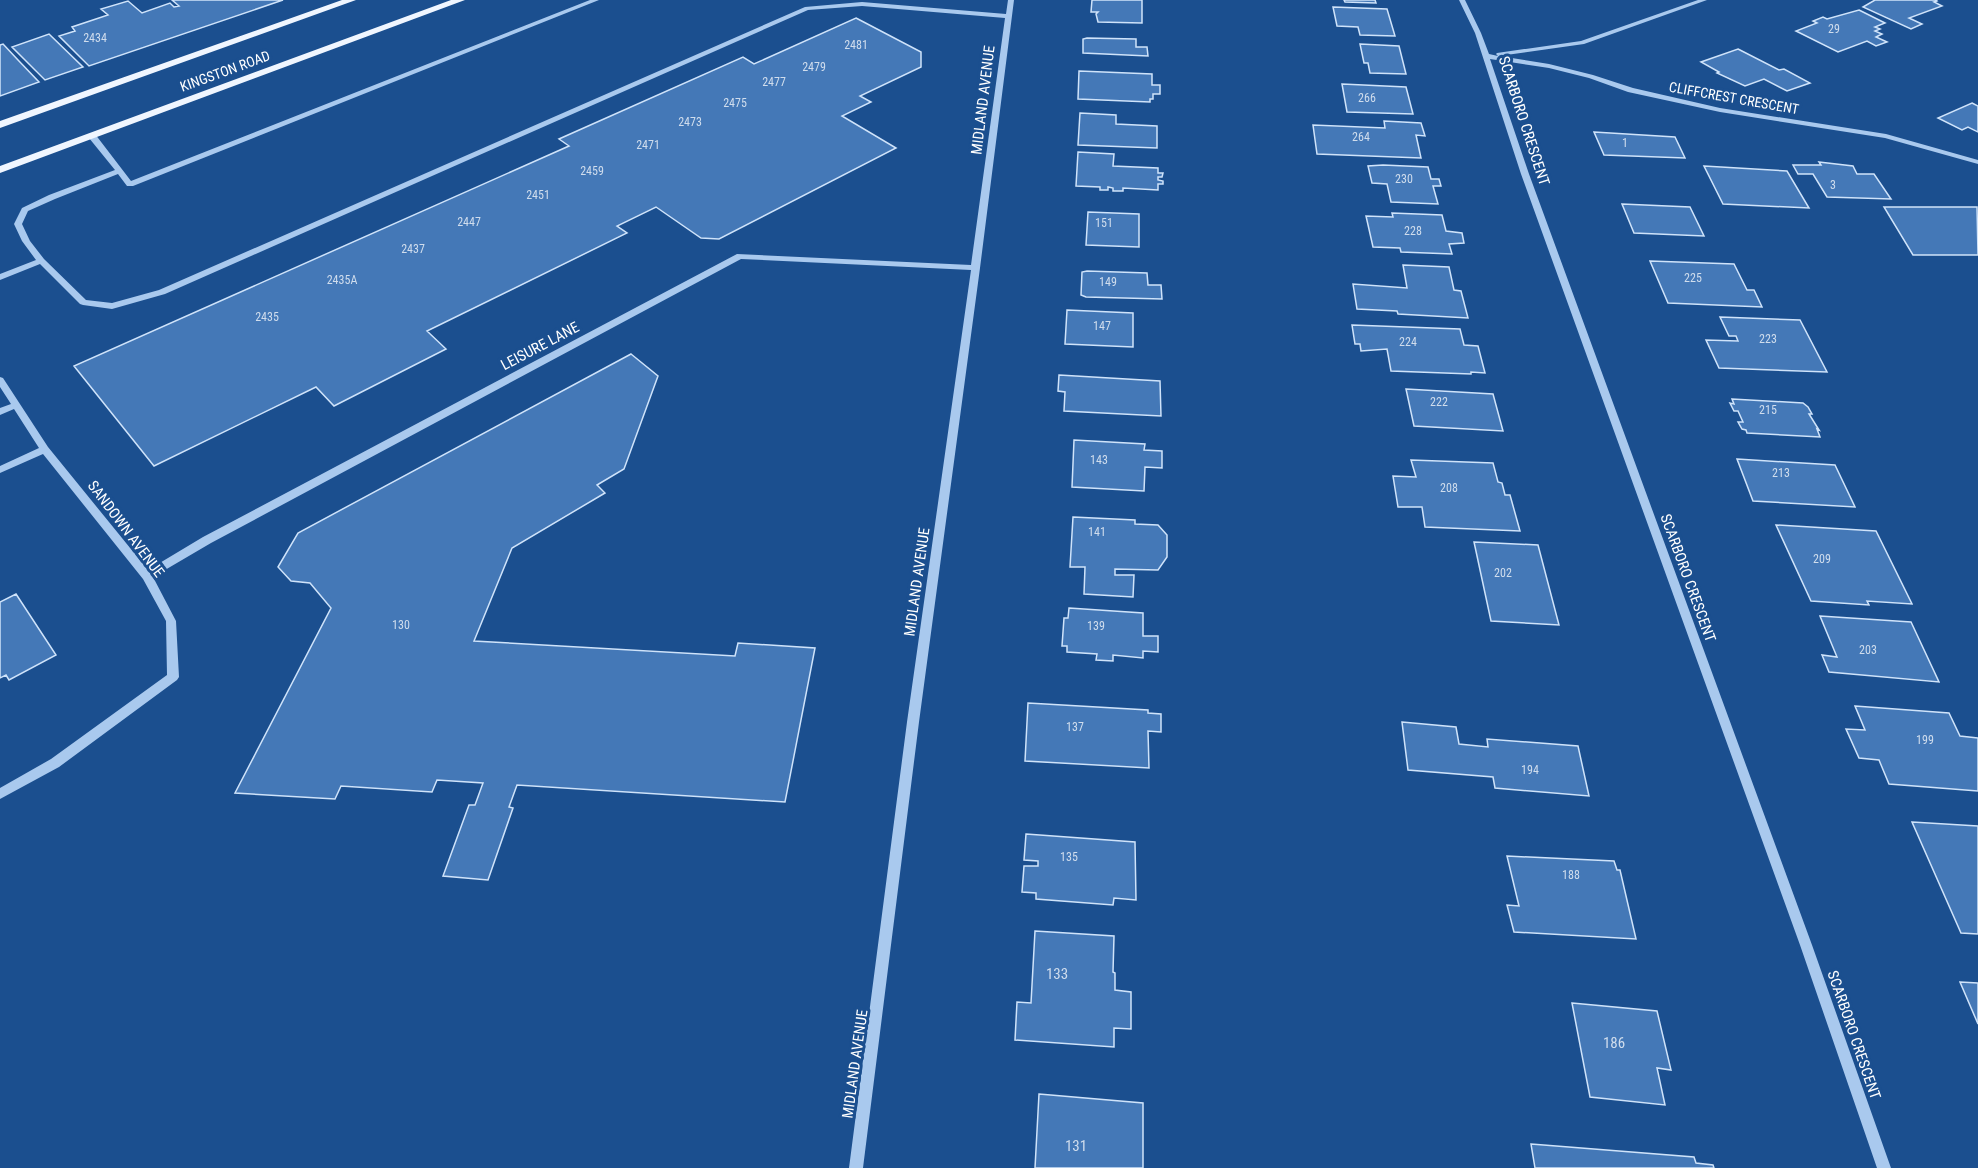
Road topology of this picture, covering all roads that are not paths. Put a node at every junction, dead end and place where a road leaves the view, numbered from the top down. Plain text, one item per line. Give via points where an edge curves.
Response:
1 (351, 0) edge
2 (460, 0) edge
3 (596, 0) edge
4 (1011, 0) edge
5 (1462, 0) edge
6 (1704, 0) edge
7 (1009, 16) junction
8 (1486, 56) junction
9 (0, 125) edge
10 (92, 136) junction
11 (1978, 162) edge
12 (0, 170) edge
13 (119, 171) junction
14 (41, 261) junction
15 (976, 268) junction
16 (0, 277) edge
17 (0, 380) edge
18 (16, 405) junction
19 (0, 412) edge
20 (45, 449) junction
21 (0, 470) edge
22 (147, 576) junction
23 (0, 794) edge
24 (856, 1168) edge
25 (1884, 1168) edge

1 - 9 main road, KINGSTON ROAD
2 - 10 main road, KINGSTON ROAD
3 - 13 street via 130,184
4 - 7 street, MIDLAND AVENUE
5 - 8 street, SCARBORO CRESCENT
6 - 8 street via 1582,43
7 - 14 street via 862,4 807,8 162,292 112,306 83,302
7 - 15 street, MIDLAND AVENUE
8 - 11 street, CLIFFCREST CRESCENT via 1549,66 1720,110 1886,136
8 - 25 street, SCARBORO CRESCENT via 1525,174
10 - 12 main road, KINGSTON ROAD
10 - 13 street
13 - 14 street via 25,210 18,224
14 - 16 street
15 - 22 street, LEISURE LANE via 740,256 207,540
15 - 24 street, MIDLAND AVENUE via 912,725
17 - 18 street, SANDOWN AVENUE
18 - 19 street
18 - 20 street, SANDOWN AVENUE
20 - 21 street
20 - 22 street, SANDOWN AVENUE
22 - 23 street, SANDOWN AVENUE via 171,621 173,676 55,763

